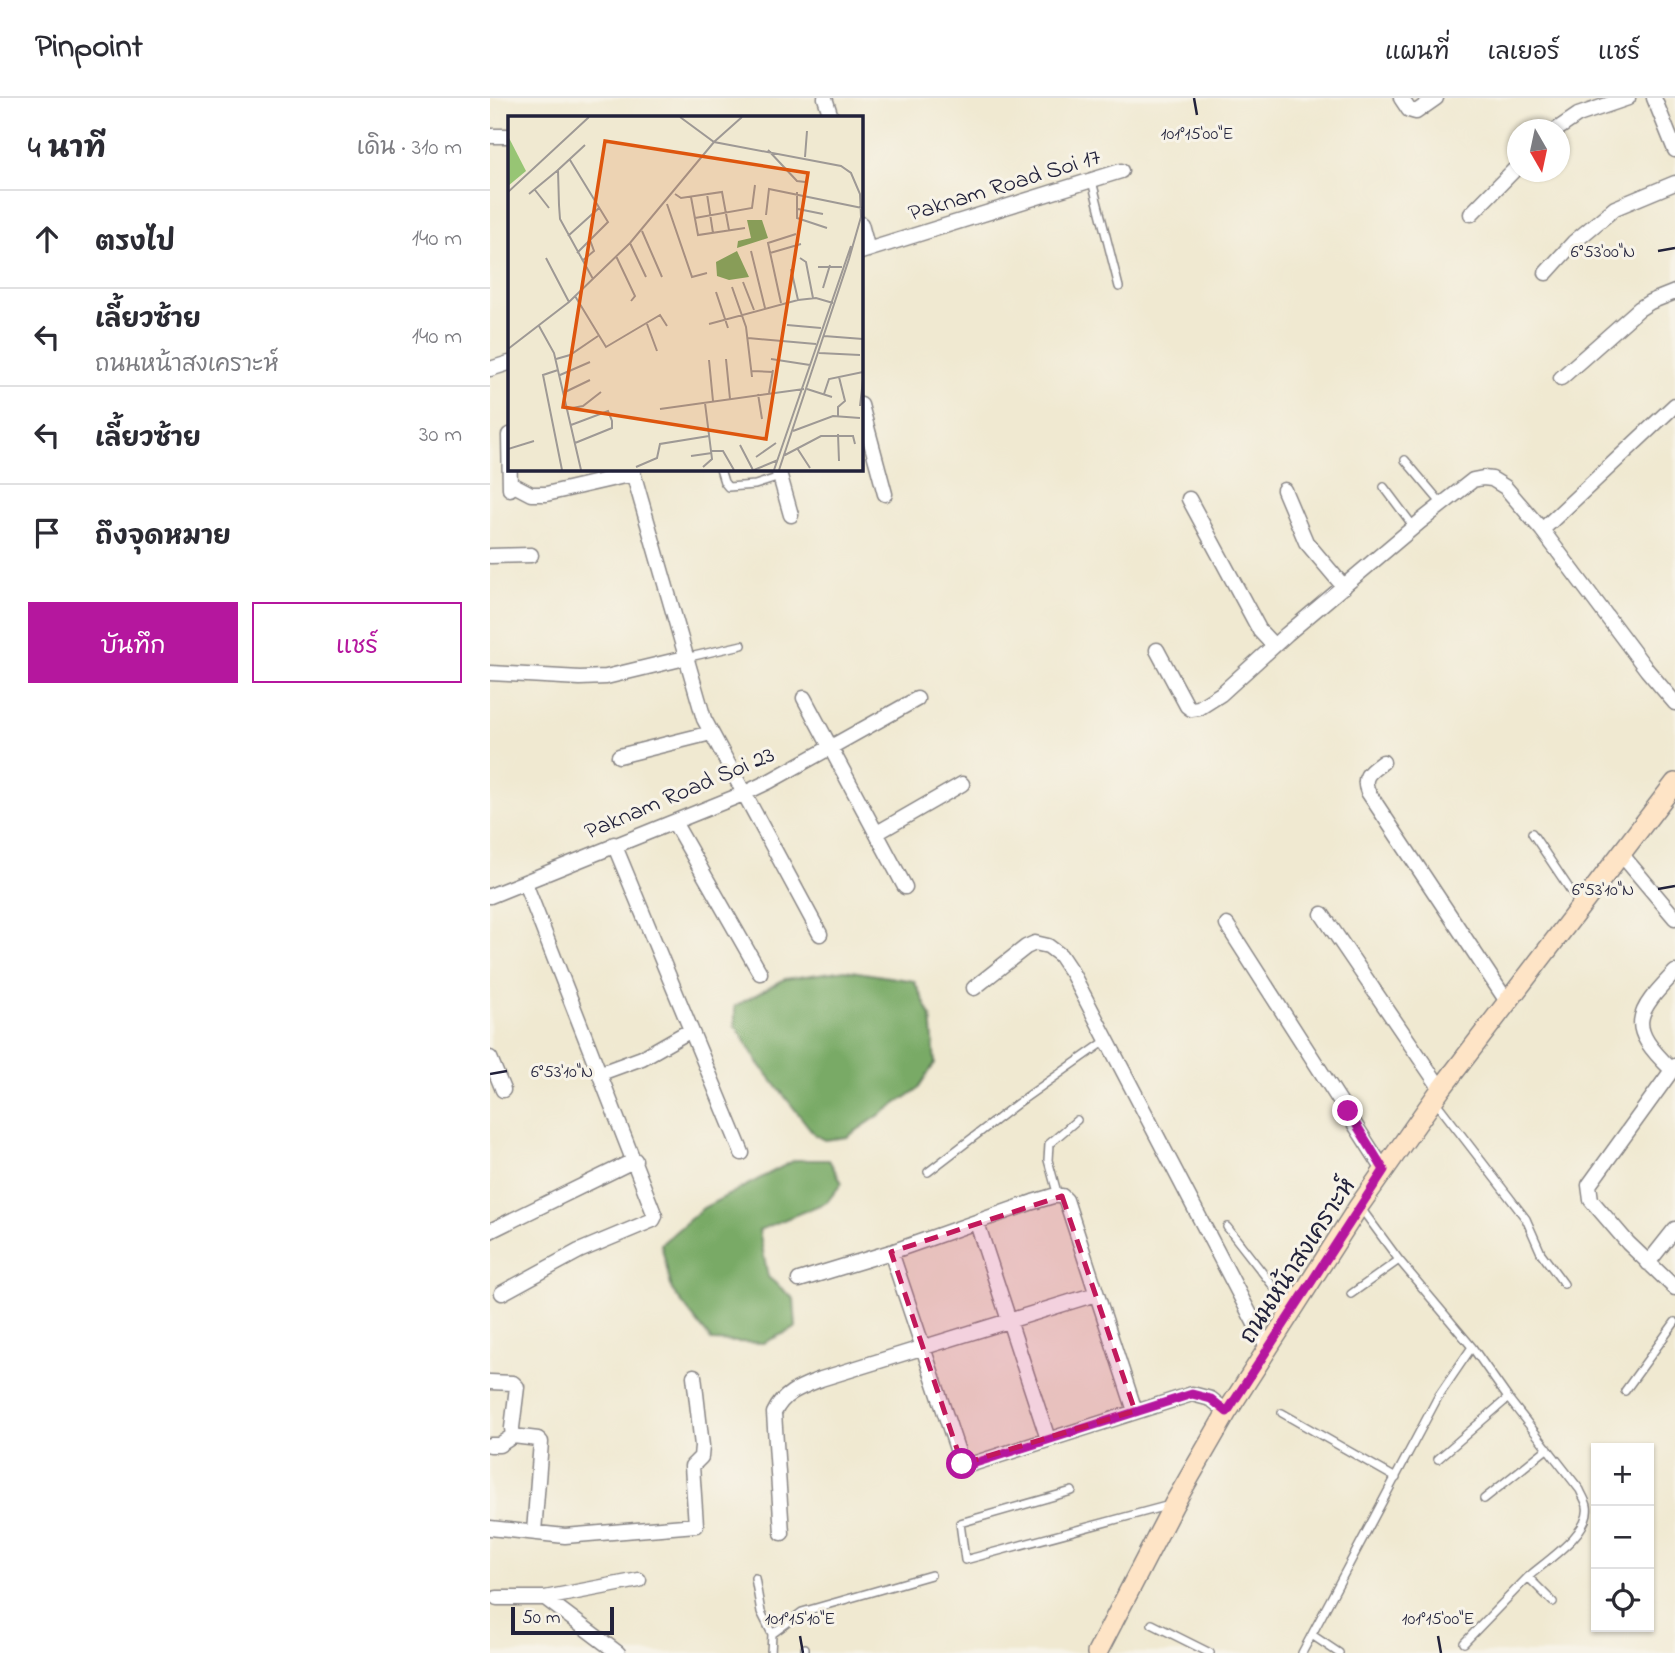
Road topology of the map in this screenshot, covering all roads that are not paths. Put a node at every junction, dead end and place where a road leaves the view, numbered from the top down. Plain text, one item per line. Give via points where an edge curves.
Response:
1 (825, 98) edge
2 (1401, 98) edge
3 (1436, 98) edge
4 (1628, 98) edge
5 (1654, 98) edge
6 (831, 116) edge
7 (1570, 120) edge
8 (490, 136) edge
9 (506, 136) dead end
10 (1675, 150) edge
11 (1121, 171) dead end
12 (1507, 176) edge
13 (1092, 180) junction
14 (1675, 183) edge
15 (1471, 214) dead end
16 (865, 251) edge
17 (1546, 273) dead end
18 (1119, 287) dead end
19 (1675, 292) edge
20 (508, 363) edge
21 (490, 369) edge
22 (1560, 378) dead end
23 (1675, 405) edge
24 (863, 412) edge
25 (1405, 460) dead end
26 (510, 471) edge
27 (633, 471) edge
28 (721, 471) edge
29 (779, 473) edge
30 (1384, 487) dead end
31 (1284, 490) dead end
32 (885, 494) dead end
33 (1189, 499) dead end
34 (1442, 505) junction
35 (791, 515) dead end
36 (1415, 528) junction
37 (1542, 530) junction
38 (531, 555) dead end
39 (490, 556) edge
40 (1344, 587) junction
41 (742, 645) dead end
42 (1275, 646) junction
43 (1157, 650) dead end
44 (685, 658) junction
45 (490, 673) edge
46 (804, 698) dead end
47 (917, 699) dead end
48 (1675, 703) edge
49 (711, 733) junction
50 (831, 747) junction
51 (619, 757) dead end
52 (1382, 762) dead end
53 (1675, 783) edge
54 (962, 784) dead end
55 (743, 794) junction
56 (674, 822) junction
57 (877, 833) junction
58 (1532, 833) dead end
59 (614, 844) junction
60 (1622, 855) junction
61 (525, 883) junction
62 (905, 887) dead end
63 (490, 897) edge
64 (1582, 907) junction
65 (1322, 914) dead end
66 (1675, 918) edge
67 (1227, 925) dead end
68 (820, 934) dead end
69 (1675, 972) edge
70 (760, 973) dead end
71 (974, 988) dead end
72 (1508, 1003) junction
73 (691, 1030) junction
74 (1108, 1040) junction
75 (490, 1058) edge
76 (1673, 1068) edge
77 (601, 1073) junction
78 (503, 1090) dead end
79 (1437, 1094) junction
80 (1077, 1120) dead end
81 (742, 1153) dead end
82 (635, 1160) junction
83 (1384, 1170) junction
84 (928, 1172) dead end
85 (1058, 1196) junction
86 (1359, 1206) junction
87 (976, 1223) junction
88 (1227, 1227) dead end
89 (1675, 1229) edge
90 (490, 1231) edge
91 (891, 1252) junction
92 (1399, 1260) junction
93 (1648, 1263) junction
94 (799, 1280) dead end
95 (1564, 1284) dead end
96 (1675, 1287) edge
97 (502, 1293) dead end
98 (1096, 1294) junction
99 (1351, 1294) dead end
100 (1292, 1311) junction
101 (1008, 1321) junction
102 (1675, 1322) edge
103 (1472, 1347) junction
104 (922, 1349) junction
105 (1268, 1349) junction
106 (694, 1376) dead end
107 (490, 1381) edge
108 (1625, 1391) dead end
109 (1508, 1398) junction
110 (1135, 1411) junction
111 (1227, 1412) junction
112 (1282, 1413) dead end
113 (513, 1436) junction
114 (1048, 1439) junction
115 (490, 1445) edge
116 (1548, 1448) junction
117 (1438, 1459) dead end
118 (1396, 1478) junction
119 (1072, 1491) dead end
120 (1484, 1499) dead end
121 (1174, 1504) junction
122 (490, 1528) edge
123 (534, 1532) junction
124 (782, 1533) dead end
125 (931, 1575) dead end
126 (1528, 1577) junction
127 (755, 1578) dead end
128 (639, 1580) dead end
129 (498, 1598) dead end
130 (545, 1598) junction
131 (1553, 1601) dead end
132 (1152, 1624) dead end
133 (772, 1634) junction
134 (1312, 1635) junction
135 (1464, 1643) dead end
136 (618, 1653) edge
137 (771, 1653) edge
138 (1097, 1653) edge
139 (1210, 1653) edge
140 (1302, 1653) edge
141 (1339, 1653) edge

1 - 6 street
2 - 3 street via 1416,112
4 - 7 street
5 - 10 street
8 - 9 street
11 - 13 street, Paknam Road Soi 17
12 - 15 street
13 - 16 street, Paknam Road Soi 17
13 - 18 lane
14 - 17 street via 1615,208
19 - 22 street via 1622,321
20 - 21 street
23 - 37 street
24 - 32 street
25 - 34 lane
26 - 27 street via 510,488 531,494
27 - 44 street
28 - 29 lane via 728,487 755,485
29 - 35 street
30 - 36 lane
31 - 40 street via 1303,536
33 - 42 street via 1260,631
34 - 36 street
34 - 37 street via 1473,480 1492,479 1505,487
36 - 40 street
37 - 48 street
38 - 39 street
40 - 42 street
41 - 44 lane
42 - 43 street via 1221,694 1194,709 1187,706
44 - 45 street via 606,677
44 - 49 street
46 - 50 street
47 - 50 street, Paknam Road Soi 23
49 - 51 street
49 - 55 street
50 - 55 street, Paknam Road Soi 23
50 - 57 street
52 - 72 street via 1365,777 1368,792
53 - 60 main road, ถนนหน้าสงเคราะห์
54 - 57 street
55 - 56 street, Paknam Road Soi 23
55 - 68 street
56 - 59 street, Paknam Road Soi 23
56 - 70 street
57 - 62 street
58 - 64 lane
59 - 61 street, Paknam Road Soi 23
59 - 73 street
60 - 64 main road, ถนนหน้าสงเคราะห์
60 - 66 street
61 - 63 street, Paknam Road Soi 23
61 - 77 street
64 - 72 main road, ถนนหน้าสงเคราะห์
65 - 79 street
67 - 83 street
69 - 76 street via 1646,1002 1641,1023 1653,1052
71 - 74 street via 1026,947 1035,943 1048,946 1066,963
72 - 79 main road, ถนนหน้าสงเคราะห์
73 - 77 street via 642,1058
73 - 81 street
74 - 84 lane
74 - 105 street
75 - 78 street
76 - 93 street via 1588,1191
77 - 82 street
79 - 83 main road, ถนนหน้าสงเคราะห์
79 - 95 lane via 1526,1219 1541,1253
80 - 85 lane via 1049,1144 1048,1160
82 - 90 street
82 - 97 street via 655,1212 653,1220 579,1251
83 - 86 main road, ถนนหน้าสงเคราะห์
85 - 87 street
85 - 98 street via 1066,1200
86 - 92 lane
86 - 100 main road, ถนนหน้าสงเคราะห์
87 - 91 street
87 - 101 street
88 - 100 lane
89 - 93 street
91 - 94 street
91 - 104 street
92 - 99 lane
92 - 103 lane
93 - 96 street
98 - 101 street
98 - 110 street
100 - 105 main road, ถนนหน้าสงเคราะห์
101 - 104 street
101 - 114 street
102 - 108 lane
103 - 109 lane
103 - 118 lane via 1438,1397
104 - 114 street via 962,1464
104 - 124 street via 821,1379 779,1401 774,1413
105 - 111 main road, ถนนหน้าสงเคราะห์
106 - 123 street via 702,1446 701,1457 692,1466 696,1525 565,1536
107 - 113 street via 517,1387
109 - 116 lane
109 - 117 lane
110 - 111 street via 1192,1394 1211,1399
110 - 114 street
111 - 121 main road, ถนนหน้าสงเคราะห์
112 - 118 lane
113 - 115 street
113 - 123 street via 541,1442
116 - 120 lane
116 - 126 lane via 1580,1490 1587,1505 1586,1519 1578,1533
118 - 134 lane
119 - 121 lane via 960,1523 965,1560
121 - 138 main road, ถนนหน้าสงเคราะห์
122 - 123 street
125 - 133 lane via 802,1612
126 - 131 lane
126 - 135 lane
127 - 133 lane via 761,1612
128 - 130 street
129 - 130 street
130 - 136 street
132 - 139 lane
133 - 137 lane
134 - 140 lane
134 - 141 lane

